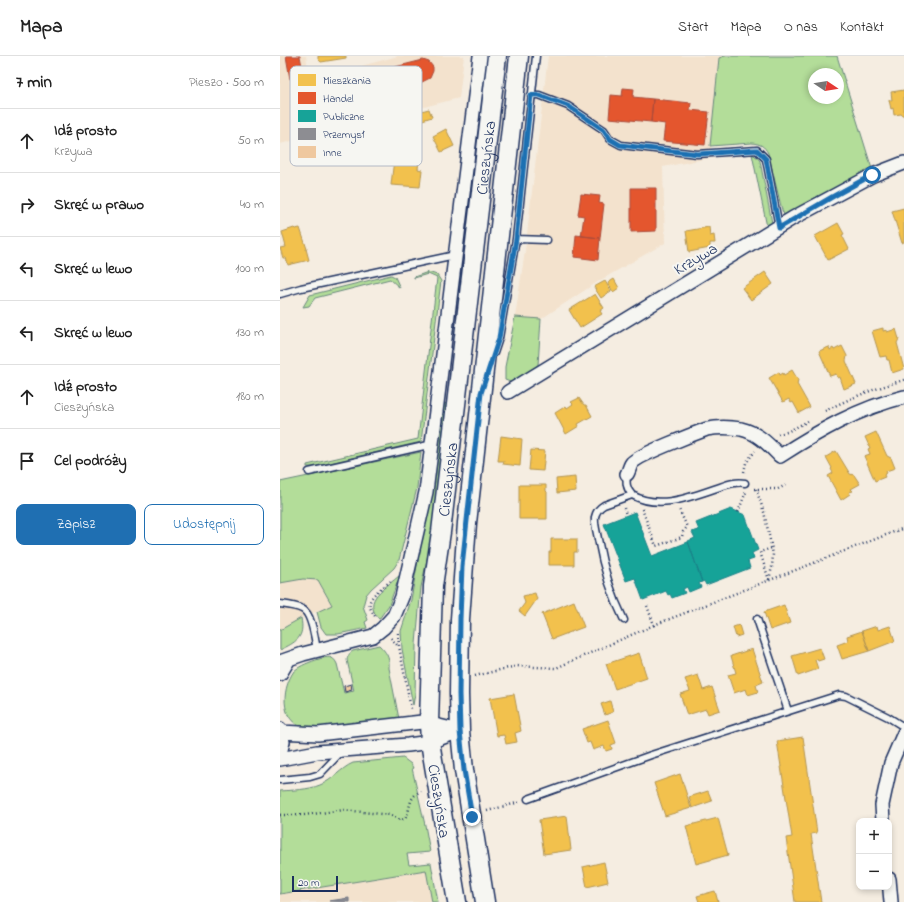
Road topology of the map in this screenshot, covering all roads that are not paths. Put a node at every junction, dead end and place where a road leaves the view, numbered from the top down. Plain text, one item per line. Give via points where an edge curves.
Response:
1 (480, 56) edge
2 (497, 56) edge
3 (519, 56) edge
4 (536, 56) edge
5 (531, 95) junction
6 (904, 163) edge
7 (779, 228) junction
8 (516, 239) junction
9 (547, 240) dead end
10 (455, 255) junction
11 (280, 294) edge
12 (508, 392) dead end
13 (481, 393) junction
14 (904, 397) edge
15 (433, 444) junction
16 (309, 472) dead end
17 (627, 474) joint
18 (744, 480) road end
19 (632, 495) junction
20 (280, 604) edge
21 (757, 619) dead end
22 (624, 620) dead end
23 (317, 650) junction
24 (284, 660) edge
25 (280, 674) edge
26 (788, 711) junction
27 (429, 723) junction
28 (904, 727) edge
29 (281, 731) edge
30 (460, 731) junction
31 (904, 733) edge
32 (430, 742) junction
33 (344, 750) junction
34 (280, 753) edge
35 (280, 760) edge
36 (280, 780) edge
37 (528, 799) road end
38 (883, 818) edge
39 (890, 890) edge
40 (457, 902) edge
41 (485, 902) edge
42 (891, 902) edge

1 - 10 street
2 - 27 main road, Cieszyńska via 433,586
3 - 13 main road, Cieszyńska
4 - 5 lane
5 - 7 lane via 539,95 568,106 604,130 610,139 620,145 698,154 757,150 766,159
5 - 8 lane
6 - 7 street, Krzywa via 872,175
7 - 12 street, Krzywa
8 - 9 lane
8 - 13 lane via 499,338
10 - 11 lane
10 - 15 street
13 - 30 main road, Cieszyńska via 461,592
14 - 17 street via 834,424 780,456 765,440 753,433 729,427 708,429 661,447 632,462
15 - 16 lane
15 - 23 street via 419,529 398,610 373,636
17 - 19 lane via 627,490
18 - 19 lane via 674,501 646,500
19 - 22 lane via 604,505 595,517 602,563
20 - 23 lane via 307,611
21 - 26 lane
23 - 24 street
24 - 25 street
26 - 28 lane via 839,695 846,696
26 - 37 lane
27 - 29 street via 414,722 318,734
27 - 30 street
27 - 32 main road, Cieszyńska
29 - 34 street
30 - 32 street
30 - 41 main road, Cieszyńska
31 - 38 street via 891,763 882,805
32 - 33 street
32 - 40 main road, Cieszyńska
33 - 35 street via 317,752
33 - 36 lane via 320,774
39 - 42 street

